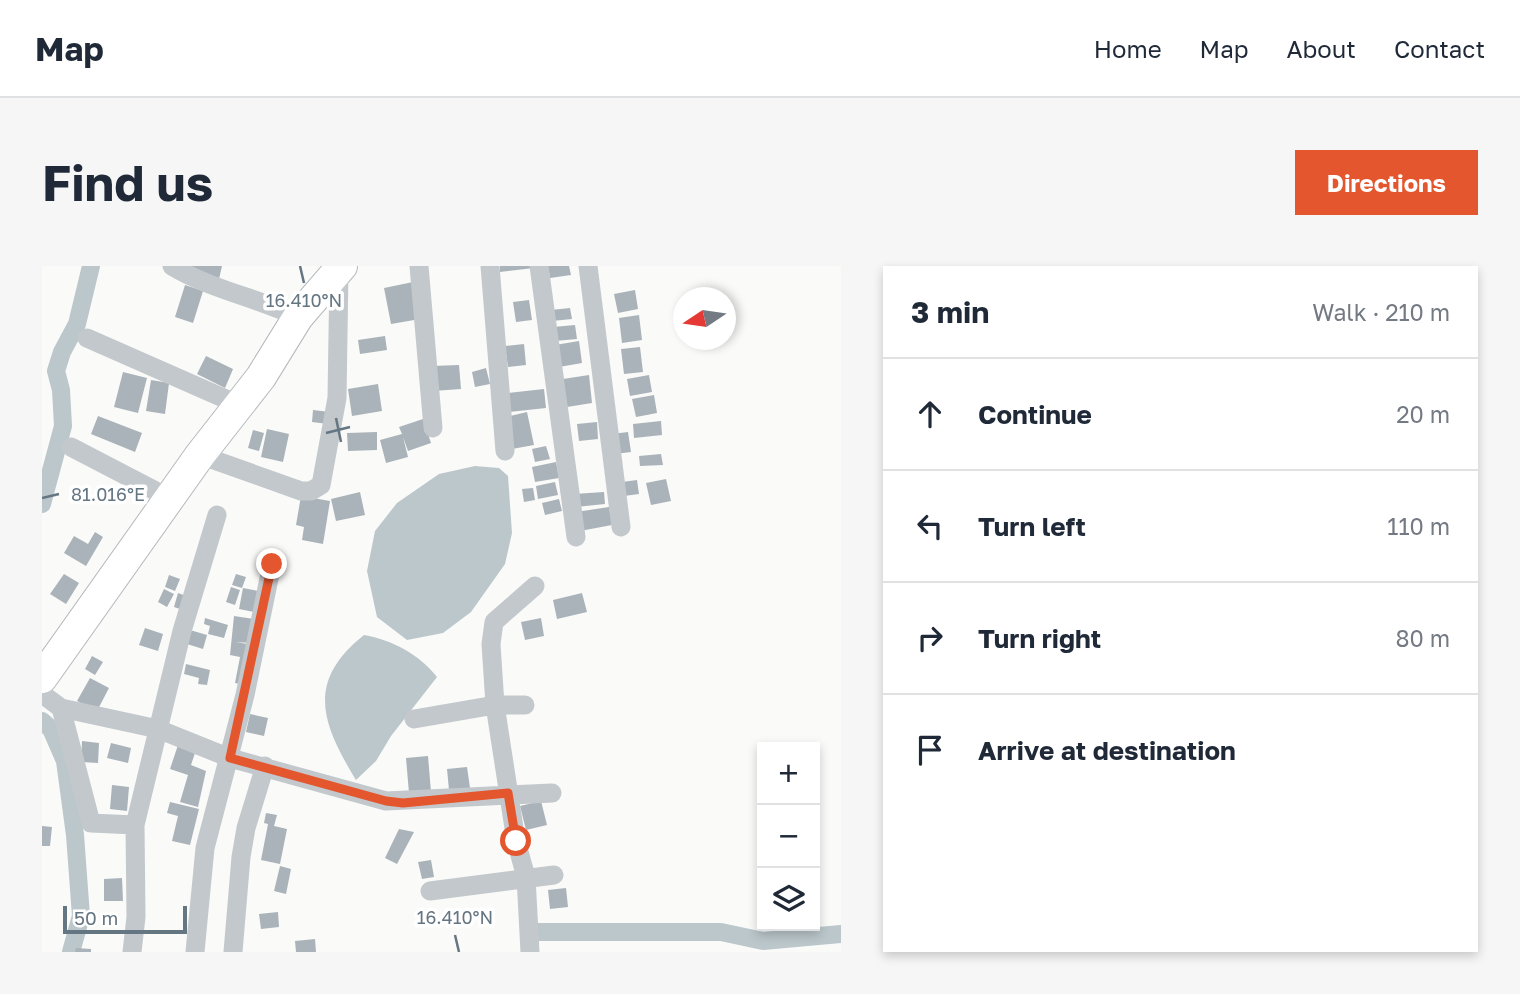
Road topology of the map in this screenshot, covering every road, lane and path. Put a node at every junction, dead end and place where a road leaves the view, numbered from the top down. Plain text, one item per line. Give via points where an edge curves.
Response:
1 (172, 266) edge
2 (419, 266) edge
3 (490, 266) edge
4 (539, 266) edge
5 (588, 266) edge
6 (341, 269) edge
7 (298, 317) junction
8 (87, 338) dead end
9 (237, 404) junction
10 (433, 428) dead end
11 (71, 447) dead end
12 (505, 452) dead end
13 (200, 455) junction
14 (169, 498) junction
15 (217, 515) dead end
16 (621, 527) dead end
17 (576, 537) dead end
18 (272, 564) dead end
19 (535, 586) dead end
20 (42, 678) edge
21 (42, 694) edge
22 (495, 705) junction
23 (525, 705) dead end
24 (61, 708) junction
25 (414, 719) dead end
26 (158, 729) junction
27 (230, 758) junction
28 (265, 766) junction
29 (508, 793) junction
30 (552, 793) dead end
31 (135, 825) junction
32 (554, 874) dead end
33 (526, 877) junction
34 (430, 891) dead end
35 (132, 952) edge
36 (195, 952) edge
37 (233, 952) edge
38 (530, 952) edge

1 - 7 street
2 - 10 street
3 - 12 street
4 - 17 street
5 - 16 street
6 - 7 highway
6 - 13 street via 337,398 321,485 301,491
7 - 9 highway via 261,377
8 - 9 street
9 - 13 highway
11 - 14 street
13 - 14 highway
14 - 20 highway
15 - 26 street
18 - 27 street
19 - 22 street via 494,622
21 - 24 street
22 - 23 street
22 - 25 street
22 - 29 street
24 - 26 street
24 - 31 street via 91,823
26 - 27 street
26 - 31 street
27 - 28 street
27 - 36 street via 205,848
28 - 29 street via 403,803
28 - 37 street via 246,828
29 - 30 street
29 - 33 street
31 - 35 street
32 - 33 street
33 - 34 street
33 - 38 street

